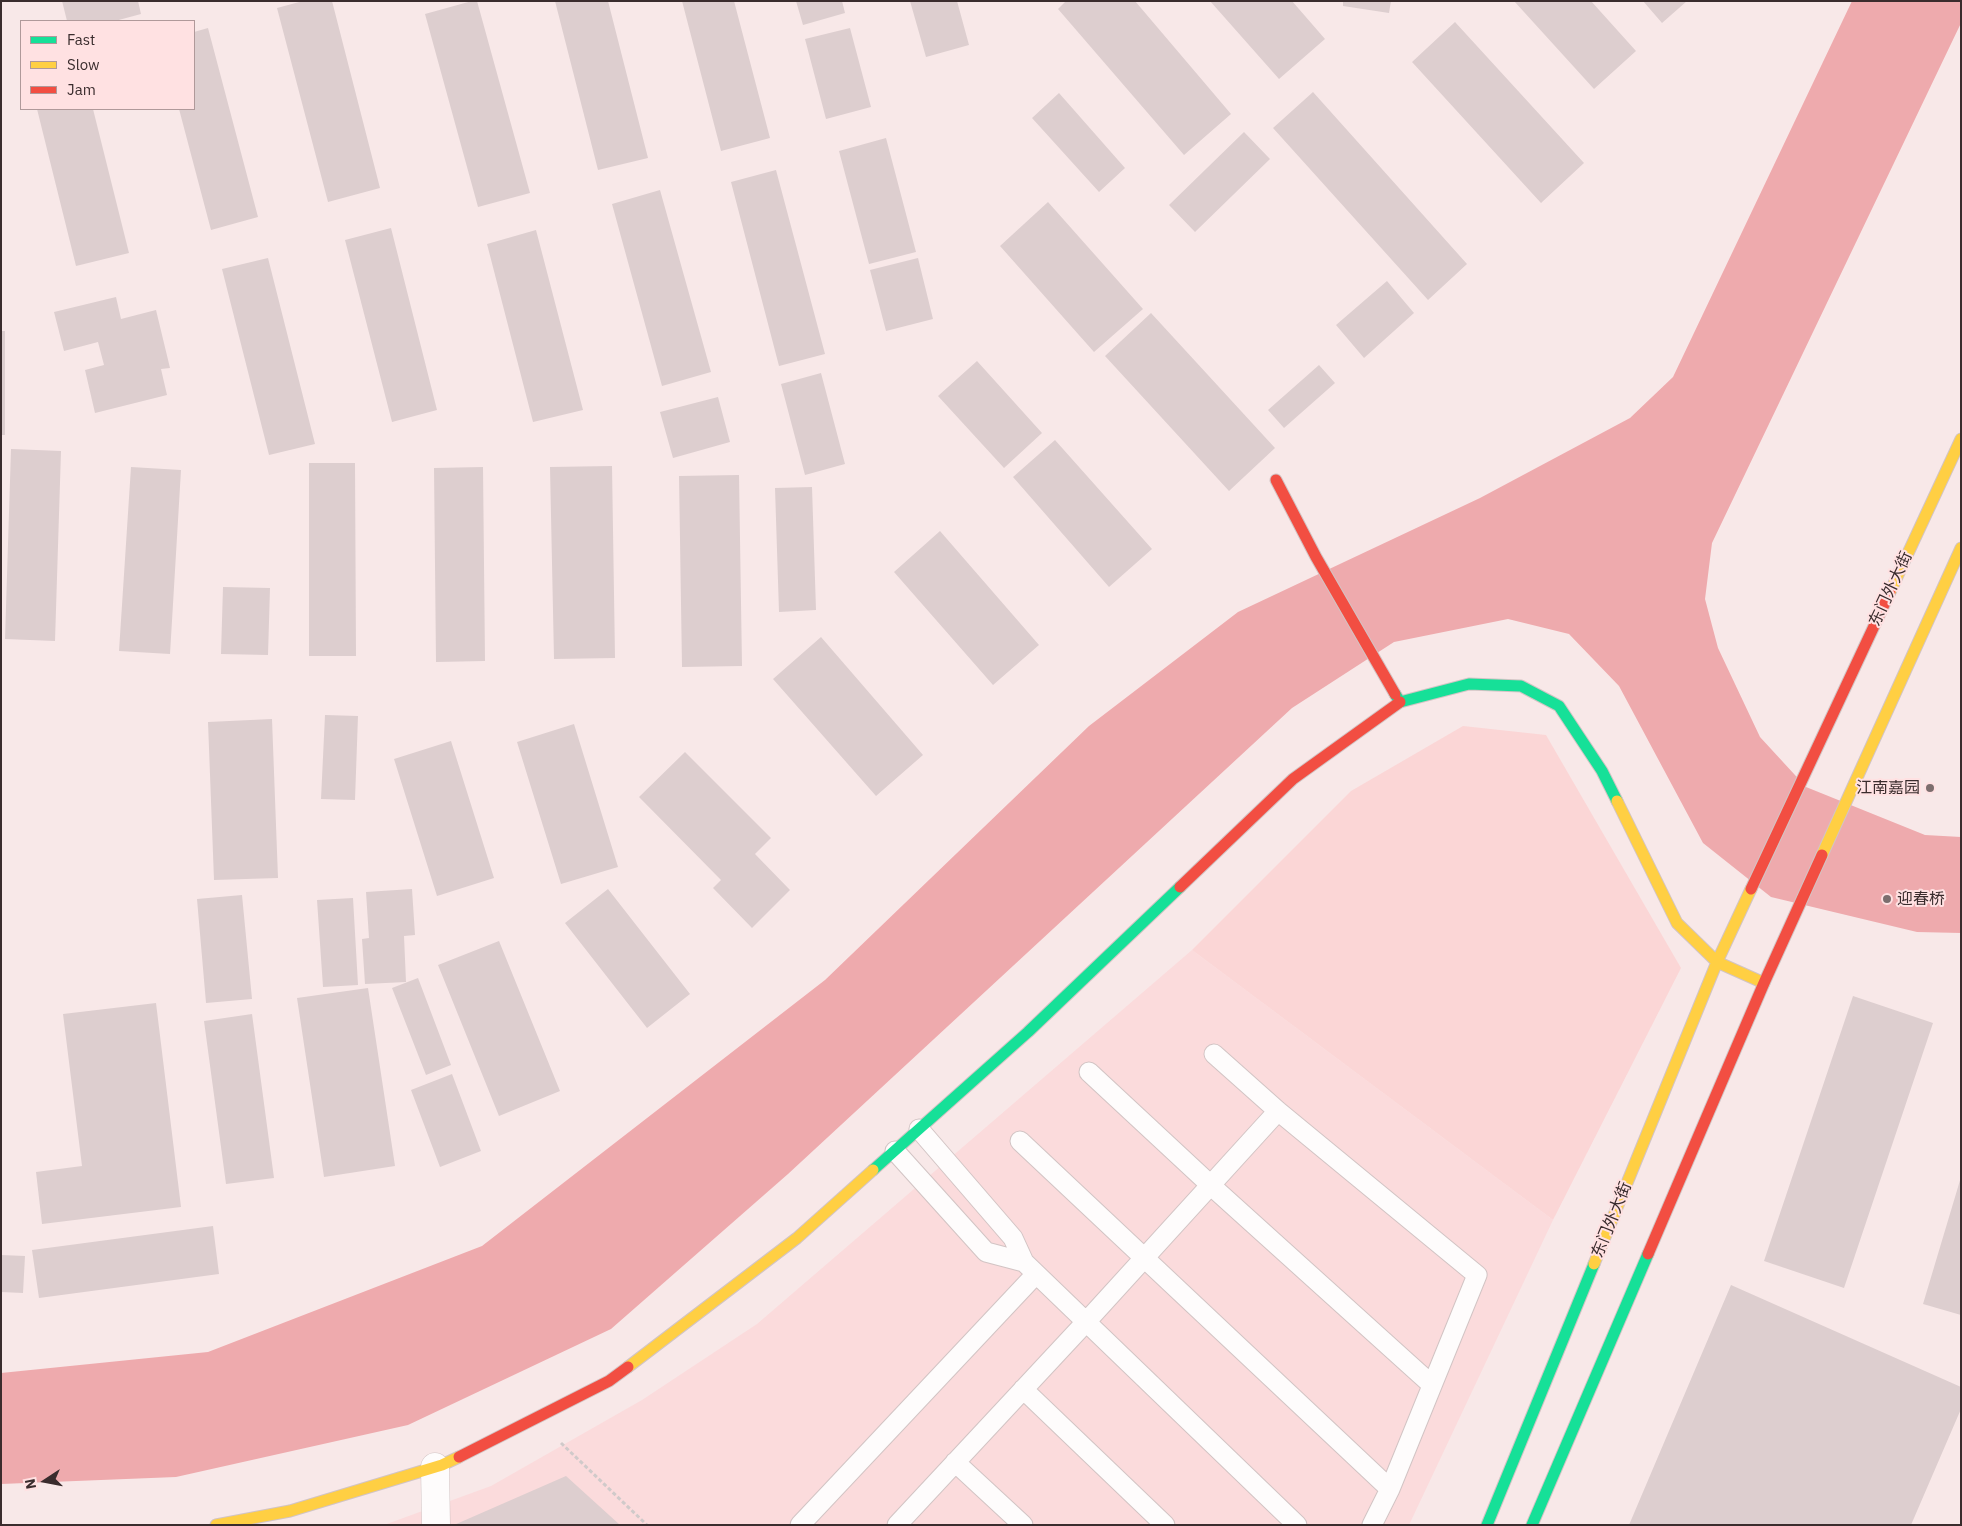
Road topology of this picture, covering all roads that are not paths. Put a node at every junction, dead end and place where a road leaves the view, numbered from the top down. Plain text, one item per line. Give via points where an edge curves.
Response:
1 (1961, 439) edge
2 (1276, 480) dead end
3 (1961, 548) edge
4 (1400, 702) junction
5 (1717, 962) junction
6 (1764, 982) junction
7 (1214, 1054) dead end
8 (1089, 1072) dead end
9 (1278, 1111) junction
10 (919, 1129) junction
11 (1020, 1141) dead end
12 (895, 1151) junction
13 (1210, 1185) junction
14 (1144, 1258) junction
15 (1030, 1268) junction
16 (1086, 1322) junction
17 (1432, 1385) junction
18 (1024, 1389) junction
19 (955, 1462) junction
20 (435, 1466) junction
21 (1390, 1489) junction
22 (899, 1524) edge
23 (216, 1525) edge
24 (436, 1525) edge
25 (800, 1525) edge
26 (1023, 1525) edge
27 (1165, 1525) edge
28 (1297, 1525) edge
29 (1372, 1525) edge
30 (1487, 1525) edge
31 (1532, 1525) edge

1 - 5 street, 东门外大街
2 - 4 street via 1316,557
3 - 6 street
4 - 5 street via 1469,684 1520,686 1559,706 1602,771 1677,923
4 - 10 street via 1293,779 1028,1032
5 - 6 street
5 - 30 street, 东门外大街
6 - 31 street
7 - 9 lane
8 - 13 lane
9 - 13 lane
9 - 17 lane via 1477,1275
10 - 12 street
10 - 15 lane via 1010,1234
11 - 14 lane
12 - 15 lane via 986,1252
12 - 20 street via 797,1238 609,1381
13 - 14 lane
13 - 17 lane
14 - 16 lane
14 - 21 lane
15 - 16 lane
15 - 25 lane
16 - 18 lane
16 - 28 lane
17 - 21 lane
18 - 19 lane
18 - 27 lane
19 - 22 lane
19 - 26 lane
20 - 23 street via 290,1511
20 - 24 street
21 - 29 lane

